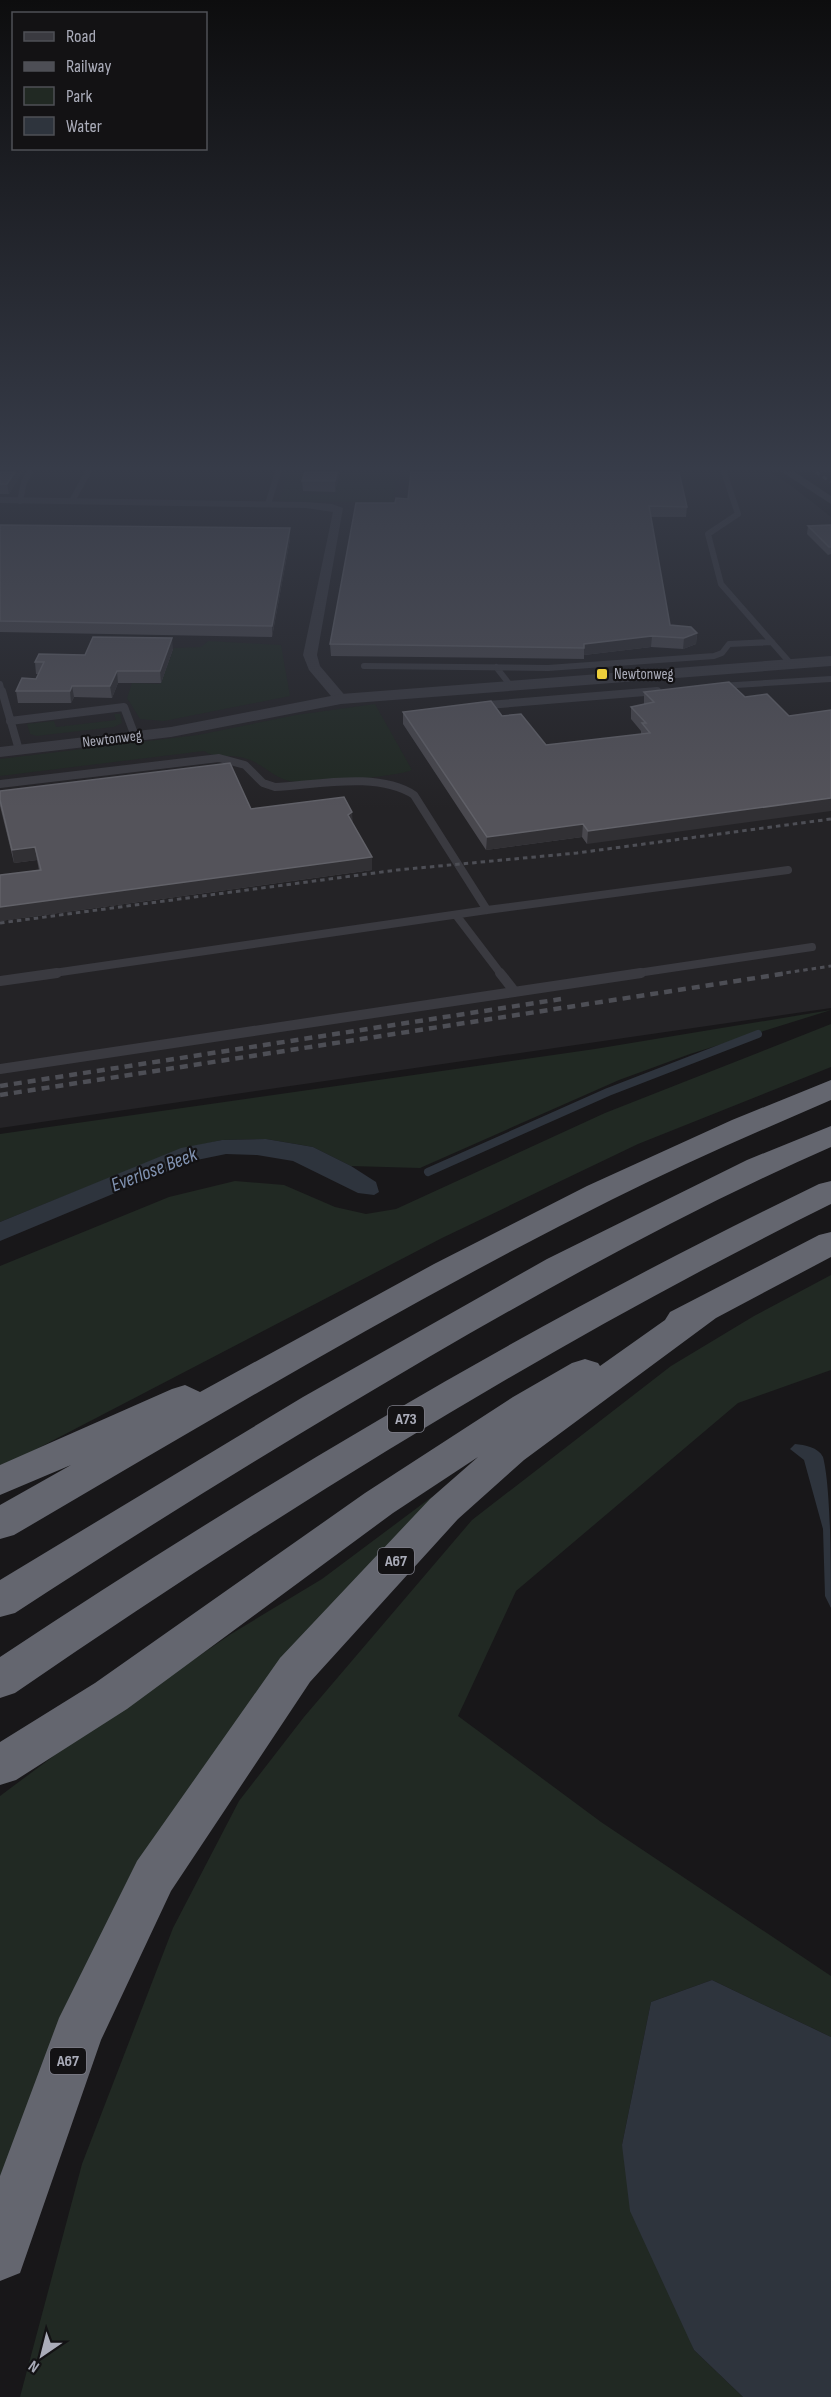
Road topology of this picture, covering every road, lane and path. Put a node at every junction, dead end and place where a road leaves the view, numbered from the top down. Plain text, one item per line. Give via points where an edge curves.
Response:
1 (324, 584) edge
2 (721, 584) edge
3 (772, 642) junction
4 (831, 661) edge
5 (791, 664) junction
6 (364, 666) dead end
7 (496, 667) junction
8 (831, 679) edge
9 (544, 682) junction
10 (0, 684) edge
11 (510, 685) junction
12 (709, 687) edge
13 (662, 691) edge
14 (341, 699) junction
15 (557, 700) junction
16 (488, 705) edge
17 (10, 721) junction
18 (135, 736) junction
19 (19, 750) junction
20 (0, 752) edge
21 (0, 784) edge
22 (788, 870) dead end
23 (488, 910) junction
24 (456, 915) junction
25 (812, 947) dead end
26 (0, 981) edge
27 (515, 992) junction
28 (0, 1069) edge
29 (831, 1089) edge
30 (831, 1135) edge
31 (831, 1191) edge
32 (831, 1243) edge
33 (703, 1310) junction
34 (309, 1347) junction
35 (0, 1481) edge
36 (0, 1524) edge
37 (0, 1602) edge
38 (0, 1680) edge
39 (0, 1766) edge
40 (0, 2253) edge

1 - 14 street via 310,655 314,667
2 - 3 lane
3 - 5 lane
3 - 7 lane via 729,644 714,656 548,668
4 - 5 street, Newtonweg
5 - 9 street, Newtonweg
6 - 7 lane
7 - 11 lane
8 - 12 lane
9 - 11 street, Newtonweg
9 - 15 lane
10 - 17 lane
11 - 14 street, Newtonweg
13 - 15 lane
14 - 18 street, Newtonweg
15 - 16 lane
17 - 18 lane via 124,708
17 - 19 lane
18 - 19 street, Newtonweg
19 - 20 street, Newtonweg
21 - 23 lane via 219,758 245,765 263,783 275,787 357,781 392,784 414,795
22 - 23 lane
23 - 24 lane
24 - 26 lane
24 - 27 lane
25 - 27 lane
27 - 28 lane
29 - 34 highway via 597,1194
30 - 37 highway via 758,1167 559,1267 316,1406
31 - 38 highway, A73 via 616,1298 368,1441
32 - 33 highway
33 - 39 highway via 526,1406 379,1503 111,1696
33 - 40 highway, A67 via 502,1458 444,1509 295,1670 154,1876 77,2035
34 - 35 highway via 115,1427
34 - 36 highway

